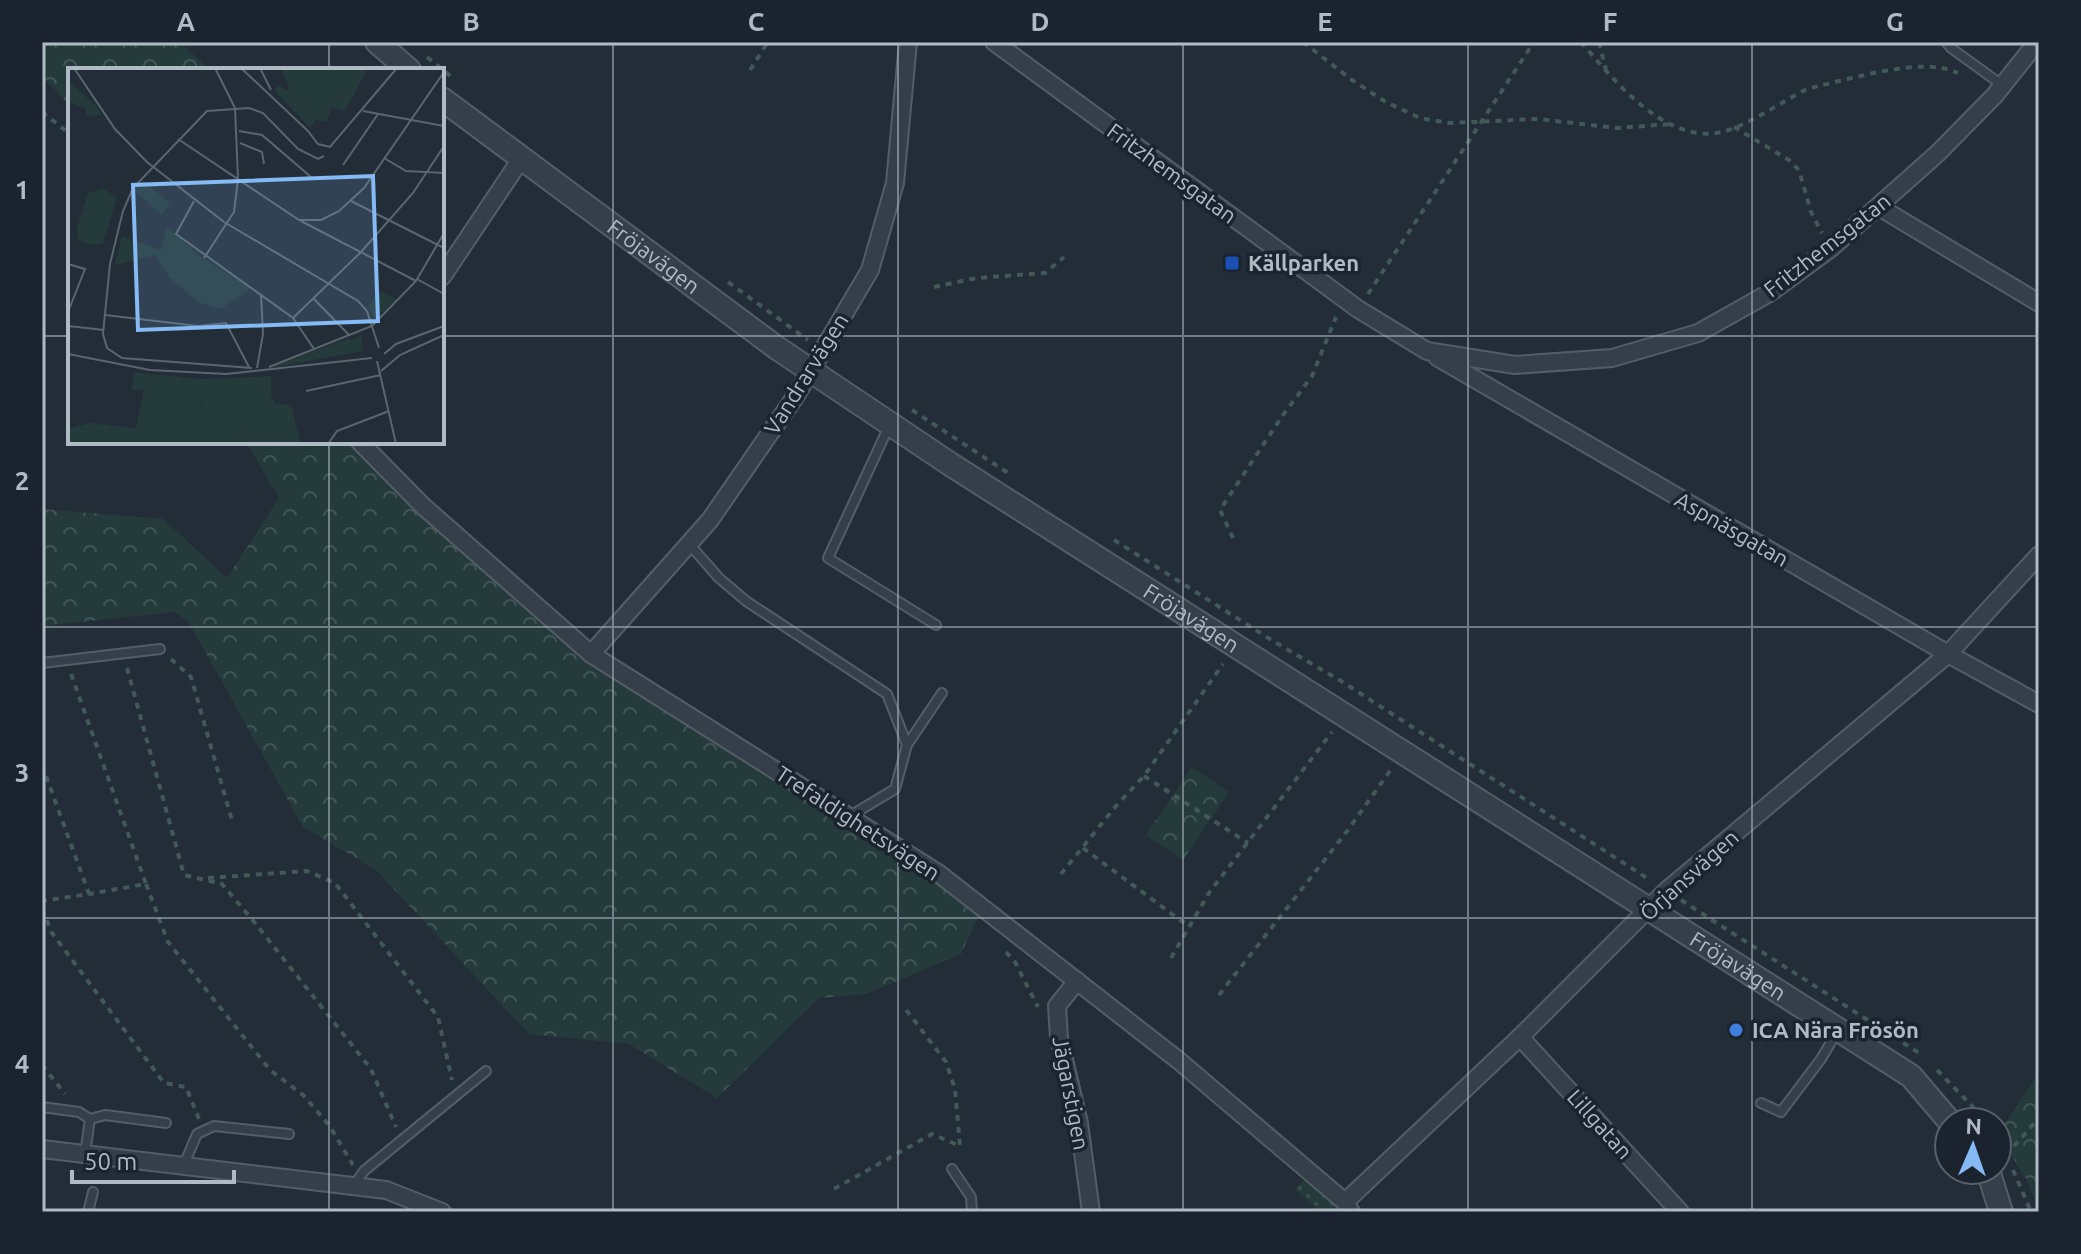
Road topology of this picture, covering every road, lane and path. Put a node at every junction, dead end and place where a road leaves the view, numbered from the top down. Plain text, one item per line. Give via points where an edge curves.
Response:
1 (377, 42) edge
2 (766, 42) edge
3 (908, 42) edge
4 (994, 42) edge
5 (1303, 42) edge
6 (1534, 42) edge
7 (1581, 42) edge
8 (1599, 42) edge
9 (1946, 42) edge
10 (2037, 42) edge
11 (415, 61) edge
12 (750, 70) dead end
13 (1607, 72) junction
14 (444, 75) edge
15 (1964, 77) dead end
16 (455, 80) dead end
17 (2002, 85) junction
18 (444, 101) edge
19 (42, 112) edge
20 (1481, 123) junction
21 (1672, 124) junction
22 (1734, 127) junction
23 (68, 132) edge
24 (521, 159) junction
25 (1879, 207) junction
26 (1830, 249) junction
27 (1064, 257) dead end
28 (444, 274) edge
29 (717, 275) dead end
30 (934, 287) dead end
31 (2039, 303) edge
32 (1358, 309) junction
33 (1427, 351) junction
34 (817, 360) junction
35 (901, 402) dead end
36 (890, 423) junction
37 (362, 444) edge
38 (1009, 473) dead end
39 (1110, 538) dead end
40 (1233, 538) dead end
41 (689, 544) junction
42 (2039, 555) edge
43 (936, 625) dead end
44 (1237, 645) junction
45 (160, 649) joint
46 (123, 654) junction
47 (591, 654) junction
48 (1948, 654) junction
49 (66, 660) junction
50 (42, 663) edge
51 (942, 693) dead end
52 (2039, 704) edge
53 (1345, 714) junction
54 (907, 745) junction
55 (1404, 751) junction
56 (42, 765) edge
57 (1144, 776) junction
58 (849, 817) junction
59 (233, 824) dead end
60 (1248, 843) junction
61 (1083, 848) junction
62 (1061, 874) dead end
63 (201, 879) junction
64 (146, 884) junction
65 (1666, 891) junction
66 (89, 894) junction
67 (42, 901) edge
68 (42, 909) edge
69 (1649, 909) junction
70 (1188, 926) junction
71 (998, 943) dead end
72 (1171, 958) dead end
73 (1077, 981) junction
74 (1219, 995) dead end
75 (904, 1007) dead end
76 (1838, 1029) junction
77 (1520, 1037) junction
78 (1059, 1038) junction
79 (1922, 1057) dead end
80 (42, 1065) edge
81 (1931, 1065) dead end
82 (486, 1071) dead end
83 (455, 1096) junction
84 (1761, 1103) dead end
85 (1936, 1106) edge
86 (1972, 1106) edge
87 (42, 1107) edge
88 (79, 1112) junction
89 (2039, 1118) edge
90 (90, 1119) junction
91 (166, 1123) dead end
92 (204, 1131) junction
93 (289, 1134) dead end
94 (402, 1140) junction
95 (2013, 1146) edge
96 (42, 1149) edge
97 (85, 1154) junction
98 (183, 1167) junction
99 (952, 1169) dead end
100 (357, 1181) junction
101 (1993, 1186) edge
102 (834, 1189) dead end
103 (93, 1192) dead end
104 (1348, 1207) edge
105 (88, 1212) edge
106 (442, 1212) edge
107 (972, 1212) edge
108 (1091, 1212) edge
109 (1680, 1212) edge
110 (2001, 1212) edge

1 - 11 street
2 - 12 path
3 - 34 street, Vandrarvägen via 895,183 870,270
4 - 32 street, Fritzhemsgatan
5 - 20 path via 1352,80 1420,118
6 - 20 path
7 - 13 path
8 - 13 path
9 - 17 lane
10 - 17 street, Fritzhemsgatan
13 - 21 path via 1647,110
14 - 16 path
15 - 22 path via 1945,68 1917,67 1818,86
17 - 25 street, Fritzhemsgatan
18 - 24 street, Fröjavägen
19 - 23 path
20 - 21 path via 1522,119 1617,128
20 - 32 path
21 - 22 path via 1703,134
22 - 26 path via 1799,170 1811,212
24 - 28 street
24 - 34 street, Fröjavägen via 777,348
25 - 26 street, Fritzhemsgatan
25 - 31 street
26 - 33 street, Fritzhemsgatan via 1771,292 1698,333 1612,358 1515,365
27 - 30 path via 1045,273
29 - 34 path
32 - 33 street, Fritzhemsgatan
32 - 40 path via 1335,317 1312,376 1220,510
33 - 48 street, Aspnäsgatan
34 - 36 street, Fröjavägen
34 - 41 street, Vandrarvägen
35 - 38 path
36 - 43 lane via 828,558
36 - 44 street, Fröjavägen
37 - 47 street, Trefaldighetsvägen via 423,506
39 - 65 path
41 - 47 street, Vandrarvägen
41 - 54 lane via 746,601 887,694
42 - 48 street, Örjansvägen
44 - 53 street, Fröjavägen
44 - 57 path
45 - 46 lane
45 - 59 path via 191,677
46 - 49 lane
46 - 63 path via 184,875
47 - 58 street, Trefaldighetsvägen
48 - 52 street, Aspnäsgatan
48 - 65 street, Örjansvägen
49 - 50 lane
49 - 64 path
51 - 54 lane
53 - 55 street, Fröjavägen
53 - 60 path
54 - 58 lane via 895,789
55 - 69 street, Fröjavägen
55 - 74 path
56 - 66 path
57 - 60 path
57 - 61 path
58 - 73 street, Trefaldighetsvägen via 938,873
60 - 70 path
61 - 62 path
61 - 70 path
63 - 83 path via 307,871 335,883 438,1017
63 - 94 path via 222,884 318,999 371,1069
64 - 66 path
64 - 100 path via 168,942 270,1070 303,1095 329,1125
65 - 69 street, Örjansvägen
65 - 79 path
66 - 67 path
68 - 92 path via 52,933 164,1083 186,1087
69 - 76 street, Fröjavägen
69 - 77 street, Örjansvägen
70 - 72 path
71 - 78 path via 1015,962
73 - 78 street, Jägarstigen via 1057,1006
73 - 104 street, Trefaldighetsvägen via 1178,1060
75 - 102 path via 946,1062 955,1089 960,1146 932,1134
76 - 84 lane via 1781,1112
76 - 85 street, Fröjavägen via 1911,1076
77 - 104 street, Örjansvägen
77 - 109 street, Lillgatan
78 - 108 street, Jägarstigen via 1079,1123
80 - 88 path
81 - 86 path
82 - 83 lane
83 - 94 lane
87 - 88 lane
88 - 90 lane
89 - 95 path
90 - 91 lane via 105,1115
90 - 97 lane
92 - 93 lane via 214,1126
92 - 98 lane via 197,1134
94 - 100 lane
96 - 97 street
97 - 98 street
98 - 100 street
99 - 107 lane via 971,1197
100 - 106 street
101 - 110 street
103 - 105 lane

